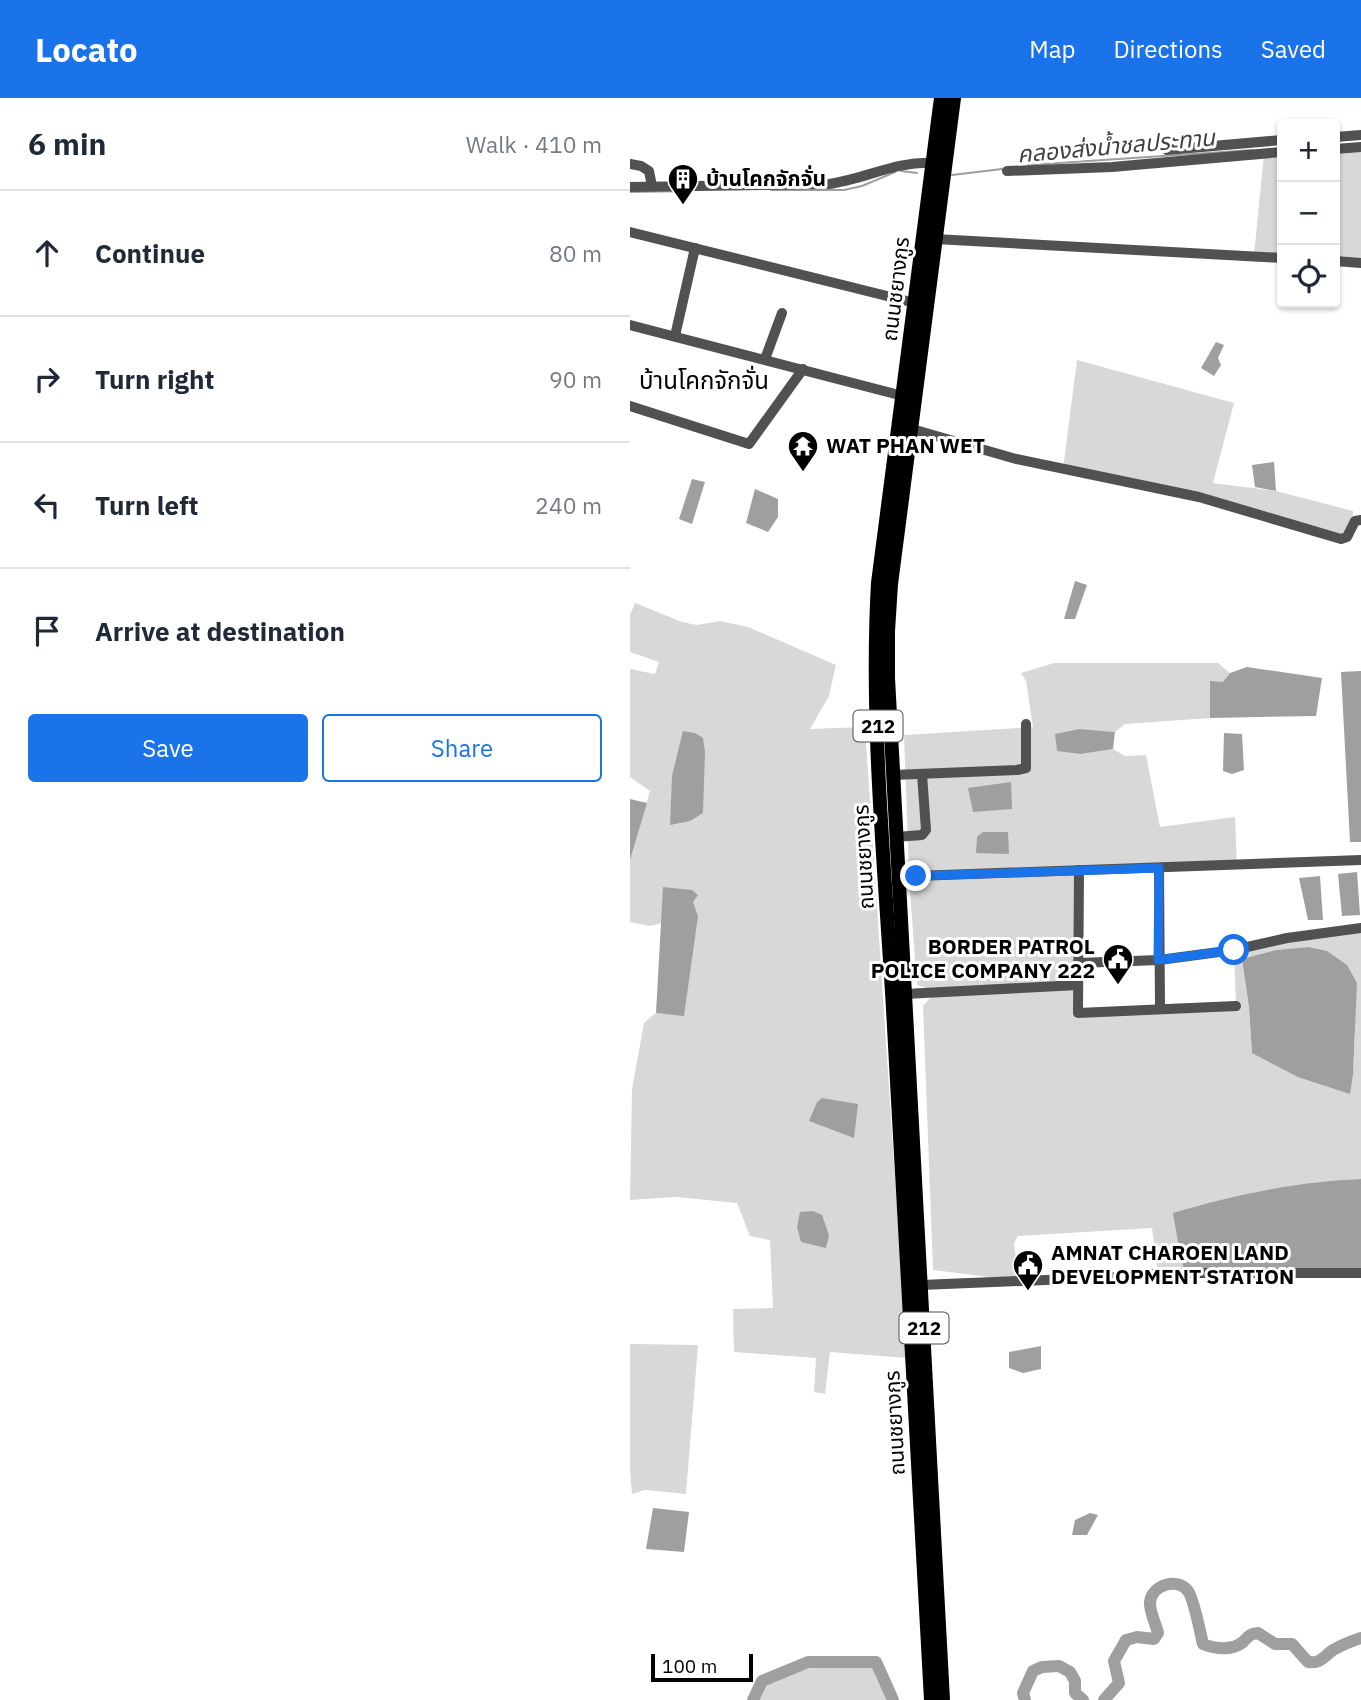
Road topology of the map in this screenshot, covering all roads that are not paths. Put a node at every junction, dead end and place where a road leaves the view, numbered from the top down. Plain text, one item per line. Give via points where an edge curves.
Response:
1 (942, 98) edge
2 (954, 98) edge
3 (1361, 135) edge
4 (1340, 137) edge
5 (1277, 141) edge
6 (1361, 147) edge
7 (1340, 149) edge
8 (1167, 150) dead end
9 (1277, 152) edge
10 (933, 163) junction
11 (630, 164) edge
12 (1007, 172) dead end
13 (652, 186) junction
14 (630, 187) edge
15 (630, 232) edge
16 (935, 239) junction
17 (695, 248) junction
18 (1277, 258) edge
19 (1340, 261) edge
20 (1361, 262) edge
21 (915, 303) junction
22 (782, 313) dead end
23 (630, 325) edge
24 (675, 336) junction
25 (765, 359) junction
26 (803, 369) junction
27 (903, 396) junction
28 (630, 406) edge
29 (912, 429) junction
30 (1361, 520) edge
31 (1026, 724) dead end
32 (922, 774) junction
33 (893, 775) junction
34 (896, 837) junction
35 (1361, 860) edge
36 (1159, 868) junction
37 (1079, 870) junction
38 (916, 876) dead end
39 (1361, 928) edge
40 (897, 956) junction
41 (1158, 960) junction
42 (1078, 963) junction
43 (1078, 985) junction
44 (905, 994) junction
45 (1236, 1006) dead end
46 (1160, 1009) junction
47 (1361, 1273) edge
48 (921, 1284) junction
49 (931, 1700) edge
50 (943, 1700) edge

1 - 10 highway, ถนนชยางกูร / 212
2 - 16 highway, ถนนชยางกูร / 212
3 - 4 street
5 - 8 street
6 - 7 street
9 - 12 street
10 - 13 street via 892,166 829,184
10 - 21 highway, ถนนชยางกูร / 212
11 - 13 street via 649,171
13 - 14 street
15 - 17 street
16 - 18 street
16 - 29 highway, ถนนชยางกูร / 212
17 - 21 street
17 - 24 street
19 - 20 street
21 - 27 highway, ถนนชยางกูร / 212
22 - 25 street
23 - 24 street
24 - 25 street
25 - 26 street
26 - 27 street
26 - 28 street via 749,444
27 - 40 highway, ถนนชยางกูร / 212 via 875,631
29 - 30 street via 1016,459 1199,497 1341,539 1347,537 1353,522
29 - 33 highway, ถนนชยางกูร / 212 via 888,631
31 - 32 street via 1026,768
32 - 33 street
32 - 34 street via 926,830 922,835
33 - 34 highway, ถนนชยางกูร / 212
34 - 40 highway, ถนนชยางกูร / 212
35 - 36 street
36 - 37 street
36 - 41 street
37 - 38 street
37 - 42 street
39 - 41 street
40 - 44 highway, ถนนชยางกูร / 212
40 - 49 highway, ถนนชยางกูร / 212
41 - 42 street
41 - 46 street
42 - 43 street
43 - 44 street
43 - 46 street via 1078,1013
44 - 48 highway, ถนนชยางกูร / 212
45 - 46 street
47 - 48 street via 1158,1273
48 - 50 highway, ถนนชยางกูร / 212

